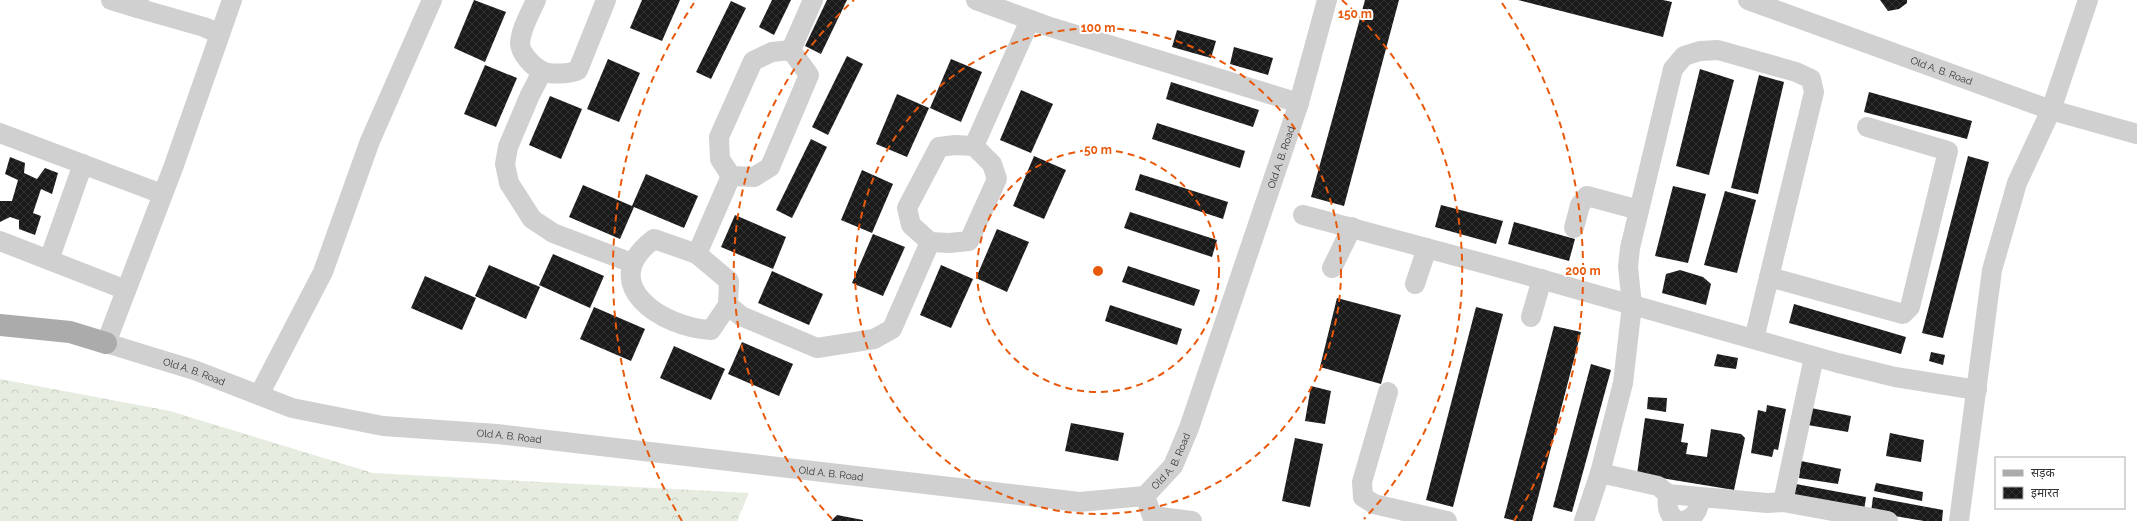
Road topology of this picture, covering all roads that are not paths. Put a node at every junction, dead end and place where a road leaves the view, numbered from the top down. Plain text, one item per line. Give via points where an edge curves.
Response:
1 (112, 0) edge
2 (232, 0) edge
3 (432, 0) edge
4 (536, 0) edge
5 (606, 0) edge
6 (813, 0) edge
7 (1327, 0) edge
8 (1748, 0) edge
9 (2088, 0) edge
10 (989, 2) edge
11 (138, 4) edge
12 (1030, 20) junction
13 (220, 34) junction
14 (791, 50) junction
15 (542, 72) junction
16 (1299, 103) junction
17 (2045, 108) junction
18 (1868, 127) dead end
19 (0, 133) edge
20 (2137, 134) edge
21 (974, 146) junction
22 (83, 164) junction
23 (731, 176) junction
24 (162, 194) junction
25 (1639, 210) junction
26 (1303, 215) dead end
27 (1352, 228) junction
28 (1574, 228) dead end
29 (0, 241) edge
30 (930, 242) junction
31 (1427, 248) junction
32 (696, 254) junction
33 (49, 260) junction
34 (632, 263) junction
35 (1332, 268) dead end
36 (1769, 278) junction
37 (1542, 279) junction
38 (1415, 284) dead end
39 (126, 290) junction
40 (728, 305) junction
41 (1632, 305) junction
42 (1531, 317) dead end
43 (0, 325) edge
44 (1754, 339) junction
45 (106, 343) junction
46 (1814, 357) junction
47 (1977, 390) junction
48 (1388, 392) dead end
49 (259, 395) junction
50 (1600, 473) junction
51 (1668, 494) junction
52 (1145, 496) junction
53 (1700, 498) junction
54 (1783, 502) junction
55 (1151, 518) edge
56 (1192, 521) edge
57 (1447, 521) edge
58 (1584, 521) edge
59 (1677, 521) edge
60 (1683, 521) edge
61 (1888, 521) edge
62 (1959, 521) edge

1 - 11 street
2 - 13 street
3 - 49 street via 370,141 323,272
4 - 15 street via 523,29 520,45 524,56
5 - 15 street via 578,70 571,74
6 - 14 street
7 - 16 street, Old A. B. Road
8 - 17 street, Old A. B. Road
9 - 17 street
10 - 12 street
11 - 13 street
12 - 16 street
12 - 21 street
13 - 24 street
14 - 23 street via 772,52 753,61 719,137 720,159
14 - 23 street via 809,75 770,167 754,177
15 - 34 street via 508,147 505,164 510,183 537,223 553,233
16 - 52 street, Old A. B. Road via 1189,428 1173,466
17 - 20 street, Old A. B. Road
17 - 47 street via 2017,183 1992,270
18 - 36 street via 1948,152 1910,307 1903,314
19 - 22 street
21 - 30 street via 939,147 908,208 911,225
21 - 30 street via 992,164 997,179 969,241
22 - 24 street
22 - 33 street
23 - 32 street
24 - 39 street
25 - 28 street via 1587,196 1580,204
25 - 36 street via 1674,69 1684,56 1700,51 1718,50 1796,72 1810,79 1814,92
25 - 41 street via 1628,267
26 - 27 street
27 - 31 street
27 - 35 street
29 - 33 street
30 - 40 street via 892,329 874,339 817,348 741,316
31 - 37 street
31 - 38 street
32 - 34 street via 654,239 643,248
32 - 40 street via 729,282
33 - 39 street
34 - 40 street via 630,283 638,298 662,315 694,329 711,330
36 - 44 street
37 - 41 street
37 - 42 street
39 - 45 street
41 - 44 street
41 - 50 street via 1623,383
43 - 45 main road, Old A. B. Road via 70,332
44 - 46 street
45 - 49 street, Old A. B. Road via 194,370
46 - 47 street via 1895,377
46 - 54 street
47 - 62 street
48 - 57 street via 1362,482 1363,497 1374,504
49 - 52 street, Old A. B. Road via 292,408 383,426 497,434 1079,502
50 - 51 street via 1658,486
50 - 58 street
51 - 53 street
51 - 59 street via 1669,511
52 - 55 street
53 - 54 street via 1767,504
53 - 60 street via 1699,509 1691,519
54 - 61 street
55 - 56 street

